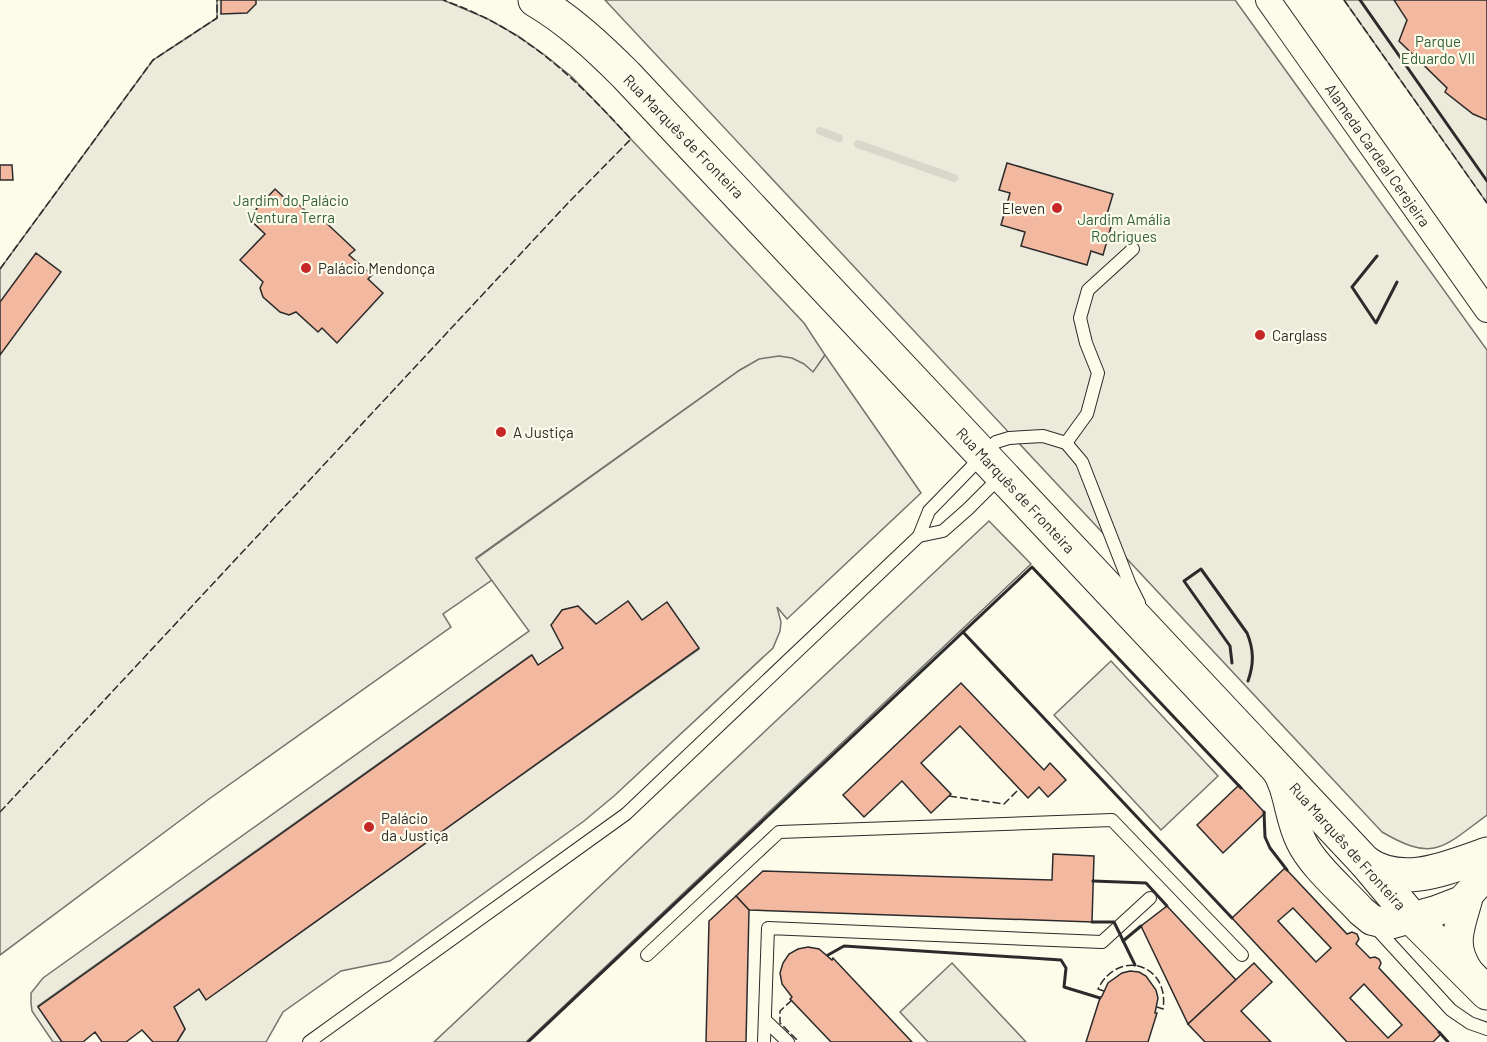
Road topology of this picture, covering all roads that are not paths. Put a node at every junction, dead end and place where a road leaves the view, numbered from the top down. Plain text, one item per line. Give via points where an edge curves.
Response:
1 (535, 0) edge
2 (1268, 0) edge
3 (1133, 249) dead end
4 (1487, 310) edge
5 (1066, 443) junction
6 (992, 465) junction
7 (919, 536) junction
8 (1169, 653) junction
9 (1272, 762) junction
10 (1487, 854) edge
11 (1365, 862) junction
12 (1477, 885) edge
13 (1150, 898) dead end
14 (1361, 911) junction
15 (1412, 918) junction
16 (647, 955) dead end
17 (1242, 955) dead end
18 (1478, 983) edge
19 (765, 1020) junction
20 (1487, 1029) edge
21 (309, 1042) edge
22 (764, 1042) edge
23 (788, 1042) edge

1 - 6 main road, Rua Marquês de Fronteira via 570,24 626,75
2 - 4 street, Alameda Cardeal Cerejeira
3 - 5 lane via 1088,290 1080,318 1098,373 1087,414
5 - 6 lane via 1043,436 1009,438 996,442
5 - 8 lane via 1082,462 1130,585 1152,630
6 - 7 lane via 929,511
6 - 7 lane via 968,509 943,531
6 - 8 main road, Rua Marquês de Fronteira
7 - 21 lane via 627,814
8 - 9 main road, Rua Marquês de Fronteira
9 - 11 main road, Rua Marquês de Fronteira
9 - 14 street via 1286,788 1304,848
10 - 11 main road via 1414,875 1383,872
11 - 15 main road, Rua Marquês de Fronteira
12 - 15 street via 1455,905
12 - 18 street via 1456,943
13 - 19 lane via 1102,942 768,928
14 - 15 street via 1383,924
14 - 20 lane via 1451,1010
15 - 18 main road, Rua Marquês de Fronteira
16 - 17 lane via 779,832 1112,820
19 - 22 lane
19 - 23 lane

